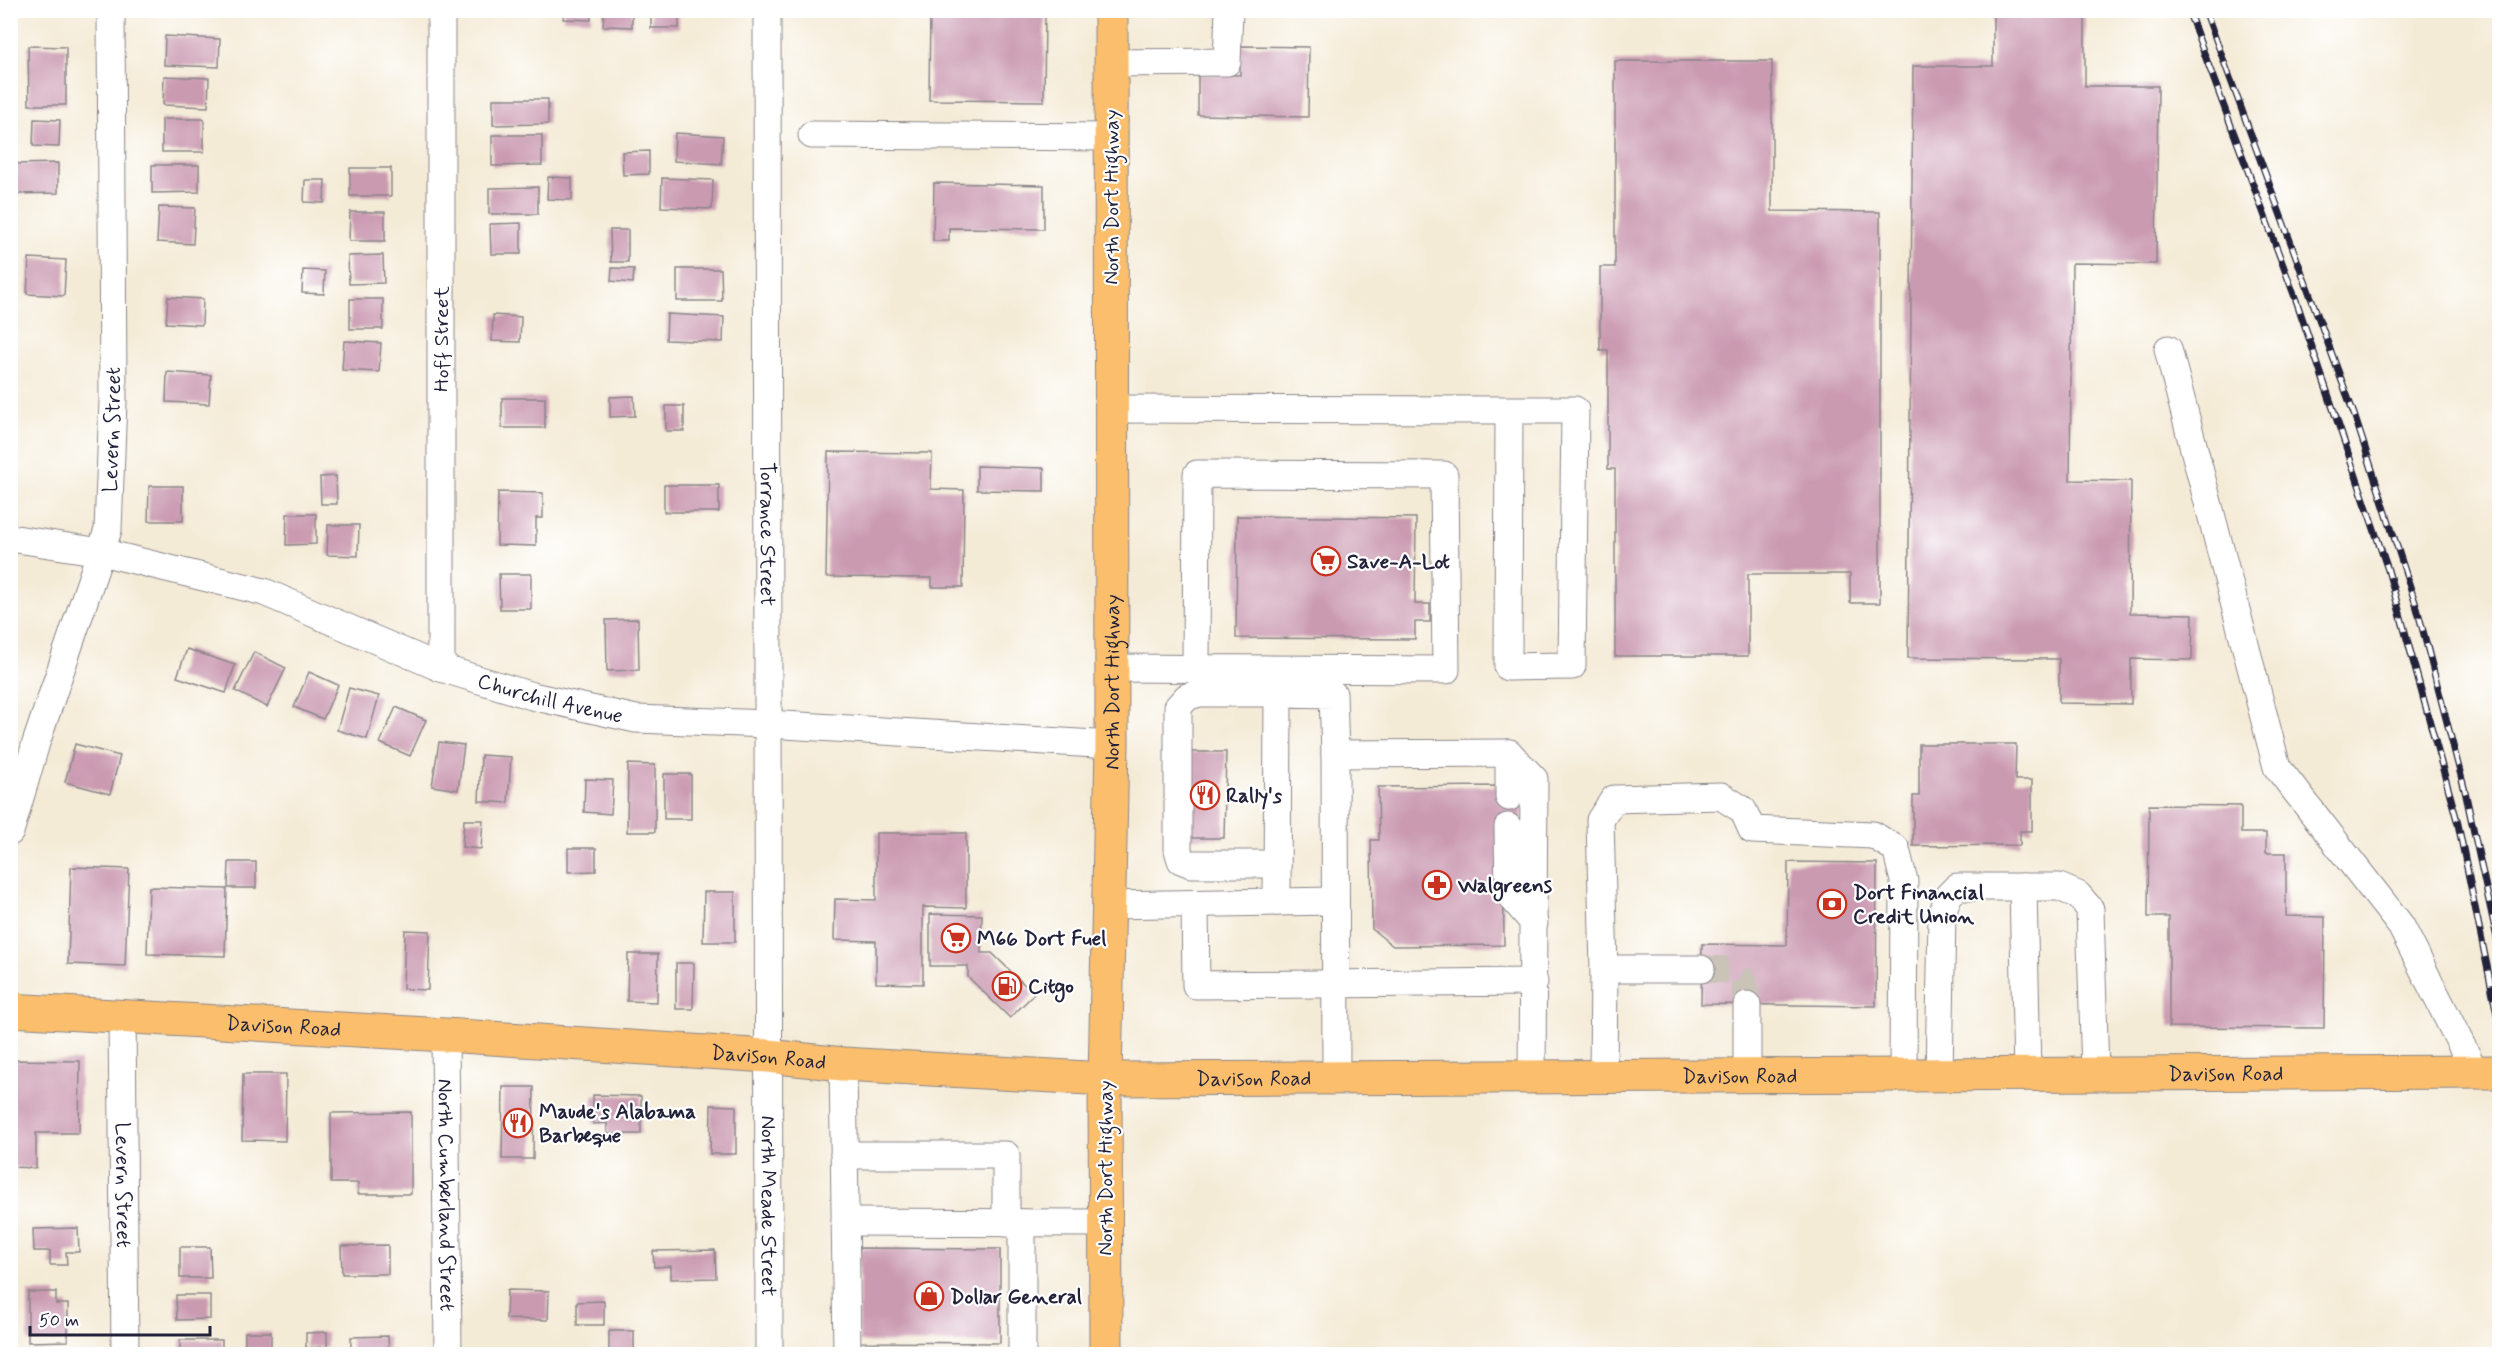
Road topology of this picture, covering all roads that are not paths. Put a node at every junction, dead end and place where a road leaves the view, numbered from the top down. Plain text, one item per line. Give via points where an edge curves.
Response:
1 (111, 10) edge
2 (441, 10) edge
3 (767, 10) edge
4 (1111, 10) edge
5 (1229, 10) edge
6 (1111, 63) junction
7 (812, 135) dead end
8 (1111, 137) junction
9 (2168, 349) dead end
10 (1112, 409) junction
11 (1509, 410) junction
12 (10, 538) edge
13 (101, 552) junction
14 (441, 668) junction
15 (1112, 668) junction
16 (1196, 668) junction
17 (1278, 693) junction
18 (768, 724) junction
19 (1112, 745) junction
20 (1509, 753) junction
21 (1335, 754) junction
22 (1509, 798) dead end
23 (1508, 827) dead end
24 (10, 832) edge
25 (1277, 864) junction
26 (2023, 887) junction
27 (1335, 901) junction
28 (1277, 902) junction
29 (1195, 904) junction
30 (1108, 905) junction
31 (1534, 923) junction
32 (1605, 969) junction
33 (1701, 969) tunnel mouth
34 (1534, 982) junction
35 (1335, 983) junction
36 (1747, 1005) tunnel mouth
37 (10, 1010) edge
38 (122, 1015) junction
39 (445, 1035) junction
40 (768, 1056) junction
41 (843, 1064) junction
42 (2487, 1072) edge
43 (2095, 1073) junction
44 (2027, 1074) junction
45 (1903, 1075) junction
46 (1939, 1075) junction
47 (1747, 1076) junction
48 (1532, 1077) junction
49 (1603, 1077) junction
50 (1336, 1078) junction
51 (1105, 1079) junction
52 (844, 1155) junction
53 (845, 1222) junction
54 (1014, 1223) junction
55 (1106, 1223) junction
56 (125, 1354) edge
57 (448, 1354) edge
58 (769, 1354) edge
59 (847, 1354) edge
60 (1022, 1354) edge
61 (1106, 1354) edge

1 - 13 street, Levern Street via 113,401 108,530
2 - 14 street, Hoff Street
3 - 18 street, Torrance Street
4 - 6 main road, North Dort Highway
5 - 6 street via 1227,62
6 - 8 main road, North Dort Highway
7 - 8 street
8 - 10 main road, North Dort Highway
9 - 42 street via 2277,767 2401,926
10 - 11 street
10 - 15 main road, North Dort Highway
11 - 11 street via 1575,410 1572,666 1508,667
12 - 13 street, Churchill Avenue
13 - 14 street, Churchill Avenue via 264,592
13 - 24 street, Levern Street
14 - 18 street, Churchill Avenue via 532,696 636,719
15 - 16 street
15 - 19 main road, North Dort Highway
16 - 16 street via 1197,474 1444,475 1446,670
17 - 21 street via 1333,694
17 - 25 street
17 - 25 street via 1199,693 1187,697 1178,707 1181,860 1191,864
18 - 19 street, Churchill Avenue
18 - 40 street, Torrance Street
19 - 30 main road, North Dort Highway
20 - 21 street
20 - 22 street
20 - 31 street via 1534,779
21 - 27 street
23 - 31 street via 1509,894
25 - 28 street
26 - 43 street via 2059,887 2078,895 2090,909
26 - 44 street
26 - 46 street via 1958,887 1948,896 1942,915
27 - 28 street
27 - 35 street
28 - 29 street
29 - 30 street
29 - 35 street via 1196,985
30 - 51 main road, North Dort Highway
31 - 34 street
32 - 33 street
32 - 45 street via 1600,820 1614,799 1721,796 1743,810 1752,830 1873,835 1896,849 1904,880
32 - 49 street
34 - 35 street
34 - 48 street
35 - 50 street
36 - 47 street
37 - 38 main road, Davison Road
38 - 39 main road, Davison Road
38 - 56 street, Levern Street
39 - 40 main road, Davison Road
39 - 57 street, North Cumberland Street
40 - 41 main road, Davison Road
40 - 58 street, North Meade Street
41 - 51 main road, Davison Road
41 - 52 street
42 - 43 main road, Davison Road
43 - 44 main road, Davison Road
44 - 46 main road, Davison Road
45 - 46 main road, Davison Road
45 - 47 main road, Davison Road
47 - 49 main road, Davison Road
48 - 49 main road, Davison Road
48 - 50 main road, Davison Road
50 - 51 main road, Davison Road
51 - 55 main road, North Dort Highway
52 - 53 street
52 - 54 street via 1006,1155
53 - 54 street
53 - 59 street
54 - 55 street
54 - 60 street
55 - 61 main road, North Dort Highway

